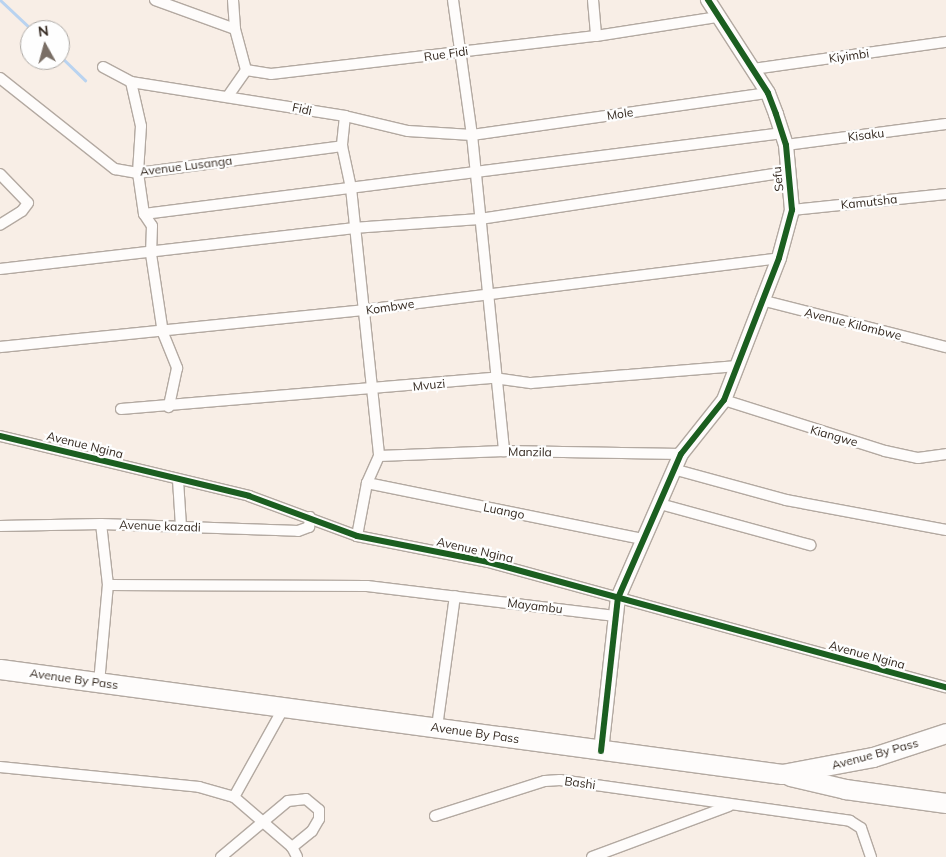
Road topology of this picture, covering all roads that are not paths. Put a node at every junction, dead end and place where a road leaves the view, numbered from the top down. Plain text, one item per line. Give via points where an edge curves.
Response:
1 (154, 0) edge
2 (233, 0) edge
3 (452, 0) edge
4 (593, 0) edge
5 (708, 0) edge
6 (717, 17) junction
7 (235, 29) junction
8 (596, 36) junction
9 (946, 42) edge
10 (460, 52) junction
11 (103, 67) dead end
12 (753, 69) junction
13 (246, 70) junction
14 (0, 78) edge
15 (131, 82) junction
16 (768, 93) junction
17 (228, 96) junction
18 (345, 116) junction
19 (946, 124) edge
20 (472, 135) junction
21 (784, 139) junction
22 (342, 146) junction
23 (788, 172) junction
24 (138, 173) junction
25 (0, 174) edge
26 (475, 174) junction
27 (351, 188) junction
28 (946, 194) edge
29 (792, 210) junction
30 (144, 214) junction
31 (480, 219) junction
32 (0, 225) edge
33 (353, 228) junction
34 (151, 254) junction
35 (779, 258) junction
36 (0, 270) edge
37 (490, 293) junction
38 (761, 300) junction
39 (363, 310) junction
40 (163, 333) junction
41 (0, 347) edge
42 (946, 347) edge
43 (737, 366) junction
44 (494, 378) junction
45 (373, 391) junction
46 (724, 400) junction
47 (169, 407) junction
48 (121, 409) dead end
49 (0, 436) edge
50 (504, 451) junction
51 (681, 454) junction
52 (946, 454) edge
53 (379, 456) junction
54 (673, 469) junction
55 (178, 480) junction
56 (367, 483) junction
57 (660, 504) junction
58 (310, 517) junction
59 (101, 524) junction
60 (0, 526) edge
61 (181, 526) junction
62 (946, 530) edge
63 (357, 536) junction
64 (642, 539) junction
65 (810, 545) dead end
66 (108, 584) junction
67 (455, 596) junction
68 (618, 598) junction
69 (615, 616) junction
70 (0, 669) edge
71 (99, 683) junction
72 (946, 686) edge
73 (284, 707) junction
74 (437, 727) junction
75 (946, 733) edge
76 (601, 750) junction
77 (0, 768) edge
78 (782, 774) junction
79 (234, 797) junction
80 (946, 804) edge
81 (730, 805) junction
82 (435, 816) dead end
83 (261, 822) junction
84 (295, 852) edge
85 (221, 857) edge
86 (592, 857) edge
87 (871, 857) edge

1 - 7 street
2 - 7 street
3 - 10 street
4 - 8 street
5 - 6 street, Sefu
6 - 8 street, Rue Fidi
6 - 12 street, Sefu
7 - 13 street
8 - 10 street, Rue Fidi
9 - 12 street, Kiyimbi
10 - 13 street, Rue Fidi via 271,74
10 - 20 street
11 - 15 street, Fidi
12 - 16 street, Sefu
13 - 17 street
14 - 24 street, Avenue Lusanga via 104,164
15 - 17 street, Fidi
15 - 24 street via 141,126
16 - 20 street, Mole
16 - 21 street, Sefu
17 - 18 street, Fidi
18 - 20 street, Fidi via 408,131
18 - 22 street
19 - 21 street, Kisaku
20 - 26 street
21 - 23 street, Sefu
21 - 26 street, Kisaku
22 - 24 street, Avenue Lusanga
22 - 27 street
23 - 29 street, Sefu
23 - 31 street
24 - 30 street
25 - 32 street via 27,199 22,211
26 - 27 street, Kisaku
26 - 31 street
27 - 30 street, Kisaku
27 - 33 street
28 - 29 street, Kamutsha
29 - 35 street, Sefu
30 - 34 street via 152,226
31 - 33 street
31 - 37 street
33 - 34 street
33 - 39 street
34 - 36 street
34 - 40 street
35 - 37 street, Kombwe
35 - 38 street, Sefu
37 - 39 street, Kombwe
37 - 44 street
38 - 42 street, Avenue Kilombwe
38 - 43 street, Sefu
39 - 40 street, Kombwe
39 - 45 street
40 - 41 street, Kombwe
40 - 47 street via 177,368
43 - 44 street, Mvuzi via 531,383
43 - 46 street, Sefu
44 - 45 street, Mvuzi
44 - 50 street
45 - 47 street, Mvuzi
45 - 53 street
46 - 51 street, Sefu
46 - 52 street, Kiangwe via 885,451 918,458
47 - 48 street, Mvuzi
49 - 55 street, Avenue Ngina
50 - 51 street, Manzila
50 - 53 street, Manzila
51 - 54 street, Sefu
53 - 56 street
54 - 57 street, Sefu
54 - 62 street via 786,500
55 - 58 street, Avenue Ngina via 249,496
55 - 61 street
56 - 63 street
56 - 64 street, Luango
57 - 64 street, Sefu
57 - 65 street
58 - 61 street, Avenue kazadi via 309,527 298,531
58 - 63 street, Avenue Ngina
59 - 60 street, Avenue kazadi
59 - 61 street, Avenue kazadi
59 - 66 street
63 - 68 street, Avenue Ngina via 488,562
64 - 68 street, Sefu
66 - 67 street, Mayambu via 367,586
66 - 71 street
67 - 69 street, Mayambu
67 - 74 street
68 - 69 street, Sefu
68 - 72 street, Avenue Ngina
69 - 76 street, Sefu
70 - 71 highway, Avenue By Pass
71 - 73 highway, Avenue By Pass
73 - 74 highway, Avenue By Pass
73 - 79 street
74 - 76 highway, Avenue By Pass
75 - 78 highway, Avenue By Pass via 873,757
76 - 78 highway, Avenue By Pass
77 - 79 street via 199,787
78 - 80 highway via 845,789
79 - 83 street
81 - 82 street, Bashi via 552,779
81 - 86 street, Bashi
81 - 87 street, Bashi via 850,821 861,828
83 - 84 street
83 - 84 street via 288,801 296,798 313,802 319,810 317,825
83 - 85 street

